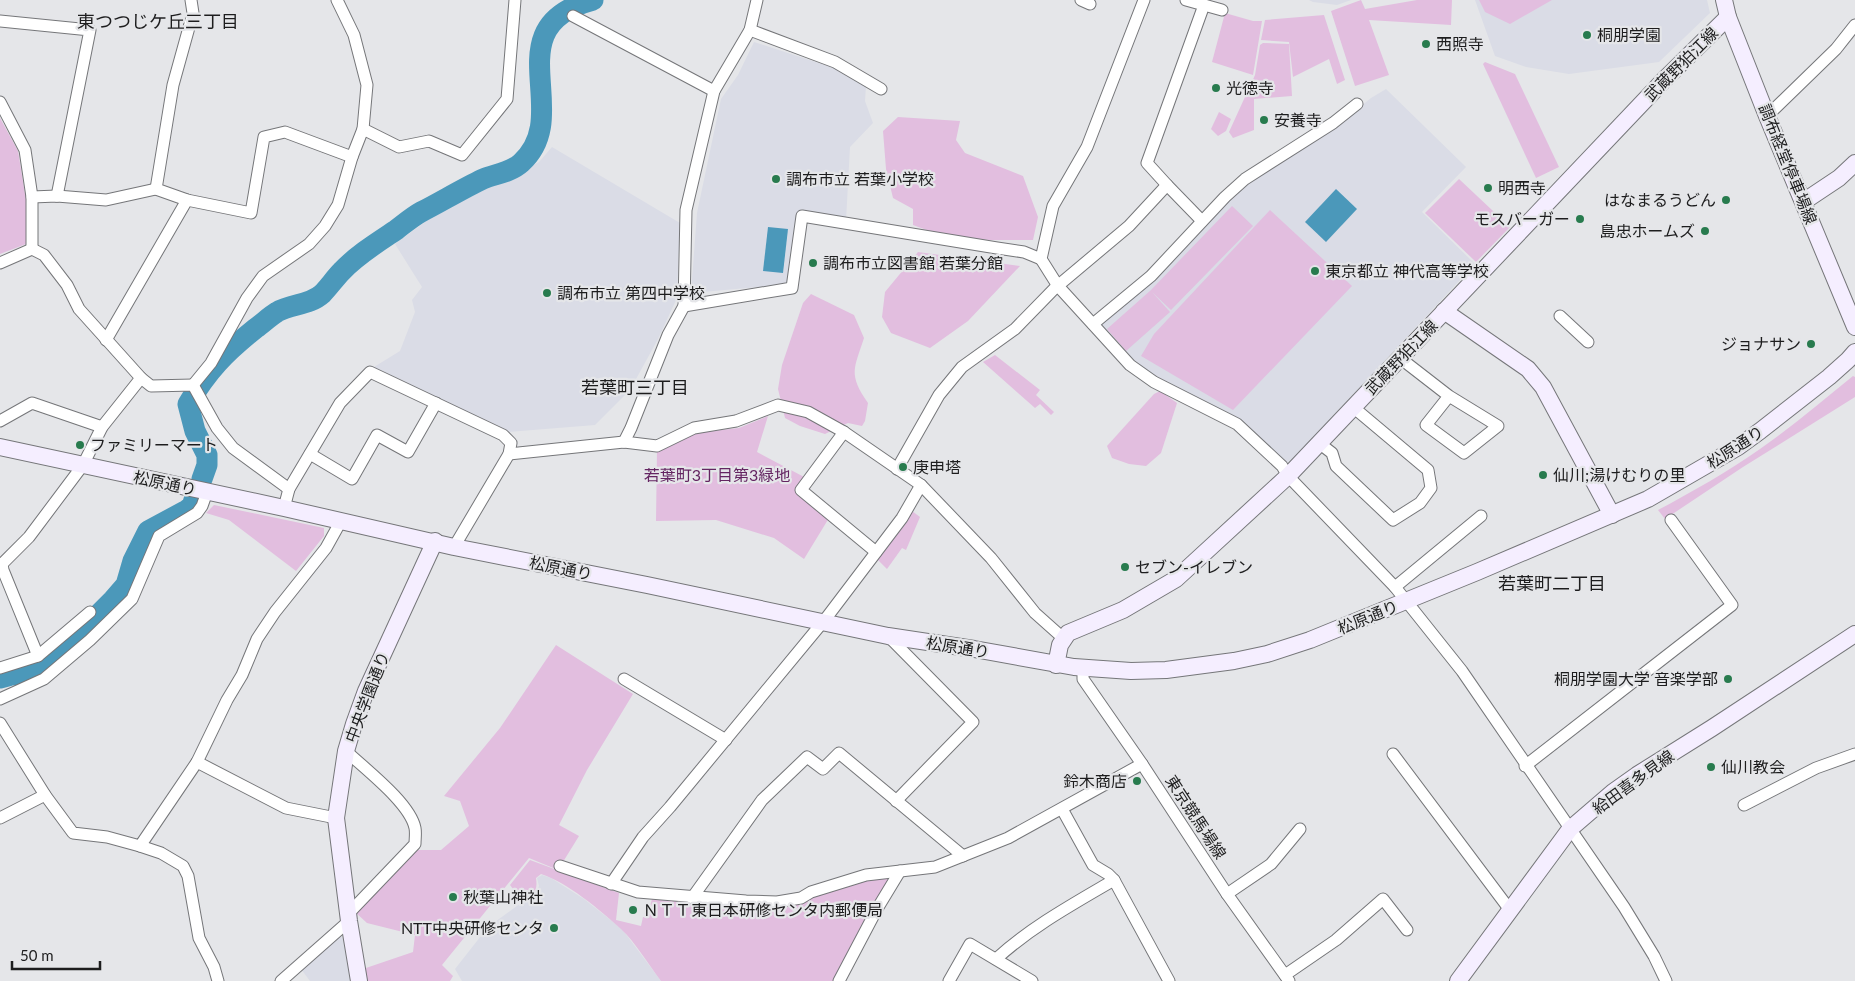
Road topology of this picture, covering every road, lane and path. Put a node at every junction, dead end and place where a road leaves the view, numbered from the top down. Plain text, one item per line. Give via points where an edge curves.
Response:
1 (191, 0) edge
2 (337, 0) edge
3 (515, 0) edge
4 (756, 0) edge
5 (1144, 0) edge
6 (1724, 0) edge
7 (1195, 2) edge
8 (1222, 10) dead end
9 (573, 16) dead end
10 (1728, 17) junction
11 (0, 21) edge
12 (1855, 26) edge
13 (750, 30) junction
14 (881, 89) dead end
15 (714, 91) junction
16 (0, 102) edge
17 (1358, 104) dead end
18 (1767, 116) junction
19 (363, 129) junction
20 (352, 157) junction
21 (1855, 163) edge
22 (1167, 185) junction
23 (156, 190) junction
24 (57, 196) junction
25 (32, 197) junction
26 (187, 200) junction
27 (1804, 202) junction
28 (1202, 221) junction
29 (32, 249) junction
30 (1041, 259) junction
31 (0, 263) edge
32 (1058, 286) junction
33 (684, 306) junction
34 (1444, 311) junction
35 (1560, 316) dead end
36 (1093, 324) junction
37 (1855, 327) edge
38 (106, 340) junction
39 (1588, 342) dead end
40 (1855, 352) edge
41 (1400, 358) junction
42 (140, 378) junction
43 (193, 385) junction
44 (1449, 396) junction
45 (436, 403) junction
46 (1353, 407) junction
47 (0, 421) edge
48 (102, 427) junction
49 (844, 432) junction
50 (624, 442) junction
51 (1319, 443) junction
52 (0, 447) edge
53 (310, 454) junction
54 (509, 454) junction
55 (83, 464) junction
56 (898, 469) junction
57 (1288, 476) junction
58 (921, 485) junction
59 (289, 489) junction
60 (207, 492) junction
61 (284, 508) junction
62 (1612, 514) junction
63 (1481, 516) dead end
64 (1671, 520) dead end
65 (341, 521) junction
66 (435, 541) junction
67 (454, 546) junction
68 (876, 552) junction
69 (1395, 587) junction
70 (1407, 601) junction
71 (90, 612) dead end
72 (822, 622) junction
73 (1855, 634) edge
74 (888, 636) junction
75 (1063, 638) junction
76 (38, 656) junction
77 (1056, 664) junction
78 (0, 668) edge
79 (1084, 668) junction
80 (624, 679) dead end
81 (0, 699) edge
82 (0, 723) edge
83 (726, 740) junction
84 (346, 751) junction
85 (1393, 754) dead end
86 (1855, 754) edge
87 (197, 762) junction
88 (1142, 764) junction
89 (1525, 766) junction
90 (45, 795) junction
91 (896, 801) junction
92 (1744, 805) dead end
93 (1062, 809) junction
94 (0, 818) edge
95 (336, 818) junction
96 (1300, 829) dead end
97 (1570, 829) junction
98 (140, 846) junction
99 (963, 856) junction
100 (560, 866) dead end
101 (900, 871) junction
102 (1114, 880) junction
103 (611, 884) junction
104 (1227, 894) junction
105 (692, 898) junction
106 (1510, 910) junction
107 (348, 918) junction
108 (1407, 930) dead end
109 (996, 959) junction
110 (1287, 978) edge
111 (218, 981) edge
112 (281, 981) edge
113 (359, 981) edge
114 (839, 981) edge
115 (949, 981) edge
116 (1032, 981) edge
117 (1169, 981) edge
118 (1458, 981) edge
119 (1666, 981) edge

1 - 23 street via 193,12 173,85
2 - 19 street via 354,35 367,86
3 - 19 street via 507,99 462,154 429,141 399,147
4 - 13 street
5 - 30 street via 1087,147 1053,206
6 - 10 main road, 調布経堂停車場線
7 - 8 street
7 - 22 street via 1147,163
9 - 15 street
10 - 18 main road, 調布経堂停車場線
10 - 34 main road, 武蔵野狛江線
11 - 24 street via 90,30
12 - 18 street
13 - 14 street via 835,62
13 - 15 street
15 - 33 street via 686,210
16 - 25 street via 25,150
17 - 28 street via 1245,179
18 - 27 main road, 調布経堂停車場線
19 - 20 street
20 - 26 street via 285,132 271,135 264,137 251,213
20 - 43 street via 338,205 325,226 309,244 263,276 211,363
21 - 27 main road
22 - 28 street
22 - 32 street via 1130,226
23 - 24 street via 106,200
23 - 26 street
24 - 25 street
25 - 29 street
26 - 38 street
27 - 37 main road, 調布経堂停車場線
28 - 36 street via 1151,276
29 - 31 street
29 - 38 street via 44,255 67,284 79,309
30 - 32 street
30 - 33 street via 1024,252 802,216 792,288
32 - 36 street
32 - 56 street via 1015,329 955,374 939,394
33 - 50 street via 668,335
34 - 41 main road, 武蔵野狛江線
34 - 62 main road via 1528,369 1544,387
35 - 39 street
36 - 57 street via 1130,365 1154,382 1237,424 1282,466
38 - 42 street
40 - 62 main road, 松原通り via 1783,415 1738,447 1656,494
41 - 44 street
41 - 46 main road, 武蔵野狛江線
42 - 43 street via 151,386
42 - 48 street
43 - 59 street via 217,428 233,448
44 - 44 street via 1498,426 1464,453 1426,425
45 - 53 street via 370,372 340,403
45 - 53 street via 408,452 377,435 352,479
45 - 54 street via 503,435 511,443
46 - 51 main road, 武蔵野狛江線
46 - 51 street via 1428,470 1431,488 1420,502 1393,520 1336,466 1332,453
47 - 48 street via 32,403
48 - 55 street
49 - 50 street via 808,412 778,405 736,421 694,428 657,446
49 - 56 street
49 - 68 street via 801,490
50 - 54 street
51 - 57 main road, 武蔵野狛江線
52 - 55 main road, 松原通り
53 - 59 street
54 - 67 street
55 - 60 main road, 松原通り
55 - 76 street via 29,538 2,564
56 - 58 street
57 - 69 street
57 - 75 main road, 武蔵野狛江線 via 1176,579 1123,610 1079,627
58 - 68 street via 902,518
58 - 75 street via 991,558 1035,613
59 - 61 street
60 - 61 main road, 松原通り
60 - 81 street via 197,513 159,536 132,599 44,679
61 - 65 main road, 松原通り
62 - 70 main road, 松原通り
63 - 69 street
64 - 89 street via 1732,605
65 - 66 main road, 松原通り
65 - 87 street via 326,548 257,640
66 - 67 main road, 松原通り
66 - 84 main road, 中央学園通り via 366,691
67 - 72 main road, 松原通り
68 - 72 street
69 - 70 street
70 - 79 main road, 松原通り via 1310,640 1234,661 1166,670
70 - 89 street via 1462,671
71 - 76 street
72 - 74 main road, 松原通り
72 - 83 street
73 - 97 main road, 給田喜多見線 via 1637,775
74 - 77 main road, 松原通り
74 - 91 street via 973,722
75 - 77 main road
76 - 78 street
77 - 79 main road, 松原通り
79 - 88 street, 東京競馬場線 via 1083,679
80 - 83 street
82 - 90 street
83 - 103 street via 643,837
84 - 95 main road, 中央学園通り
84 - 107 street via 400,801 416,830 416,844
85 - 106 street
86 - 92 street via 1816,768
87 - 95 street via 286,808
87 - 98 street
88 - 93 street
88 - 104 street, 東京競馬場線
89 - 97 street
90 - 94 street
90 - 98 street via 73,833 107,837
91 - 99 street
91 - 105 street via 839,753 823,769 807,757 762,800
93 - 99 street via 1008,838
93 - 102 street via 1092,864
95 - 107 main road, 中央学園通り
96 - 104 street via 1271,864
97 - 106 main road, 給田喜多見線
97 - 119 street via 1624,907
98 - 111 street via 161,852 183,866 188,876 199,938
99 - 101 street via 936,867
100 - 103 street
101 - 105 street via 866,875 801,898 777,902
101 - 114 street
102 - 109 street via 1054,915
102 - 117 street
103 - 105 street via 638,892
104 - 110 street, 東京競馬場線
106 - 118 main road, 給田喜多見線
107 - 112 street
107 - 113 main road, 中央学園通り
108 - 110 street via 1383,899
109 - 115 street via 970,944
109 - 116 street

